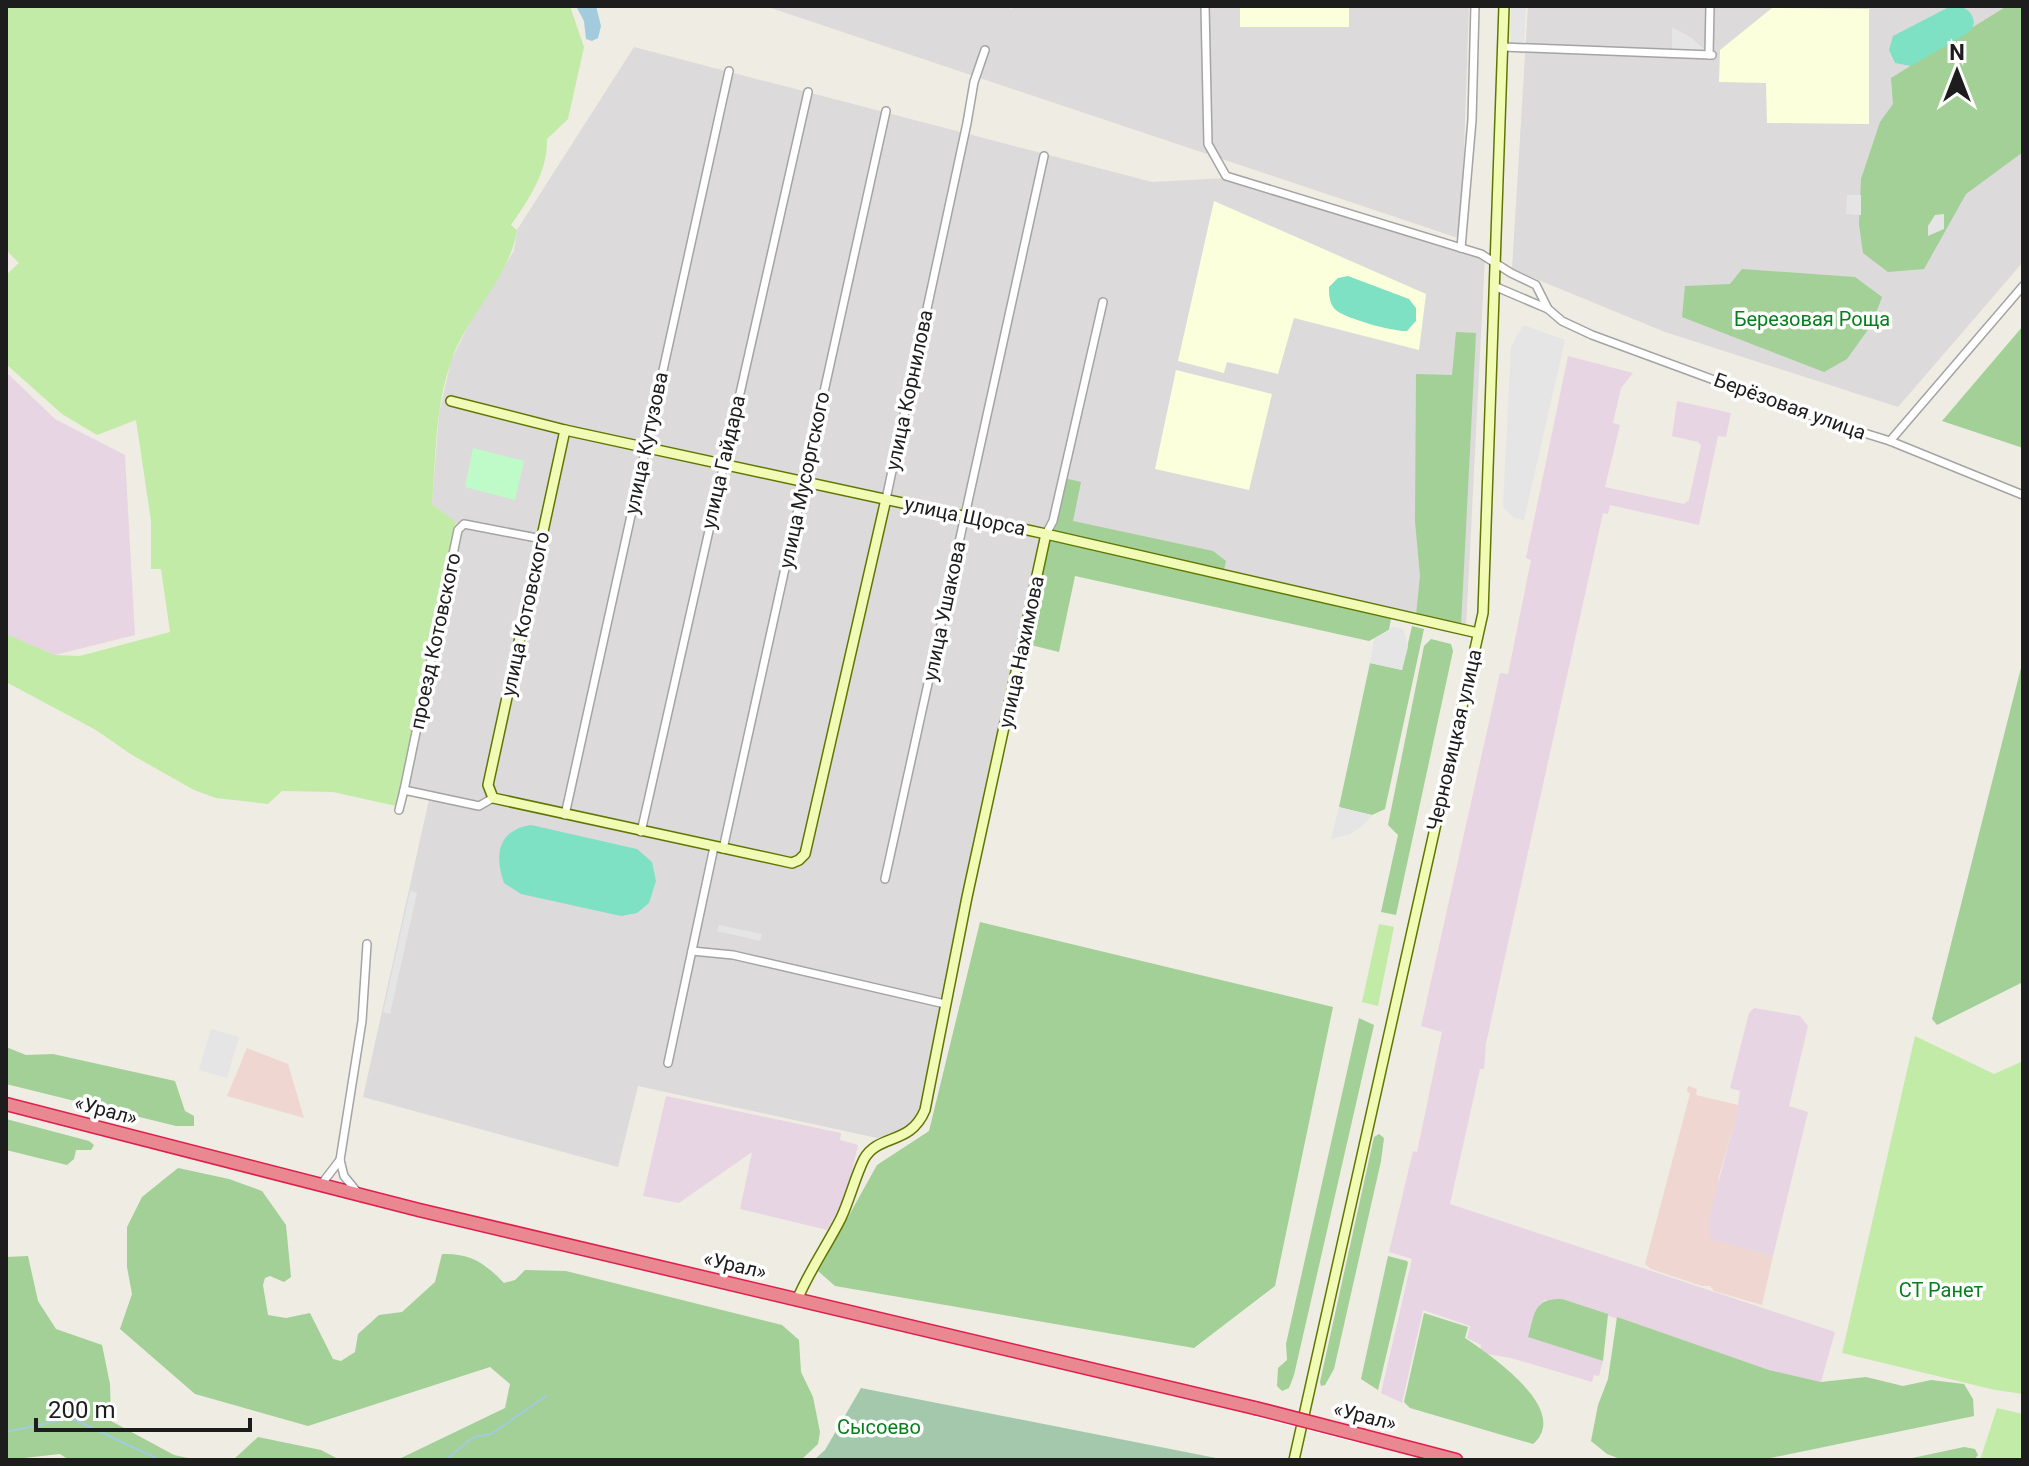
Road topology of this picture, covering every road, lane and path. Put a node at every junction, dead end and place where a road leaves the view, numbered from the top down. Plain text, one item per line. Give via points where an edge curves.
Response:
1 (1205, 6) edge
2 (1475, 6) edge
3 (1504, 6) edge
4 (1710, 6) edge
5 (1503, 47) junction
6 (985, 50) dead end
7 (729, 71) dead end
8 (808, 92) dead end
9 (886, 111) dead end
10 (1044, 156) dead end
11 (1461, 248) junction
12 (1495, 261) junction
13 (1494, 286) junction
14 (2023, 286) edge
15 (1103, 302) dead end
16 (1548, 309) junction
17 (451, 401) dead end
18 (565, 430) junction
19 (1890, 441) junction
20 (646, 446) junction
21 (723, 463) junction
22 (803, 482) junction
23 (2023, 495) edge
24 (886, 499) junction
25 (965, 516) junction
26 (1046, 534) junction
27 (542, 539) junction
28 (1478, 633) junction
29 (404, 790) junction
30 (493, 798) junction
31 (399, 810) dead end
32 (565, 815) junction
33 (641, 832) junction
34 (718, 848) junction
35 (885, 879) dead end
36 (367, 944) dead end
37 (692, 951) junction
38 (945, 1004) junction
39 (668, 1063) dead end
40 (6, 1104) edge
41 (340, 1160) junction
42 (320, 1186) junction
43 (360, 1195) junction
44 (797, 1300) junction
45 (1294, 1460) edge
46 (1456, 1460) edge

1 - 11 street, Берёзовая улица via 1208,144 1226,176
2 - 11 street
3 - 5 street, Черновицкая улица
4 - 5 street via 1710,55
5 - 12 street, Черновицкая улица
6 - 24 street, улица Корнилова
7 - 20 street, улица Кутузова
8 - 21 street, улица Гайдара
9 - 22 street, улица Мусоргского
10 - 25 street, улица Ушакова
11 - 12 street, Берёзовая улица
12 - 13 street, Черновицкая улица
12 - 16 street, Берёзовая улица via 1536,285
13 - 16 street, Берёзовая улица
13 - 28 street, Черновицкая улица via 1483,613
14 - 19 street, Берёзовая улица
15 - 26 street, улица Нахимова via 1056,513
16 - 19 street, Берёзовая улица via 1592,335
17 - 18 street, улица Щорса
18 - 20 street, улица Щорса
18 - 27 street, улица Котовского
19 - 23 street
20 - 21 street, улица Щорса
20 - 32 street, улица Кутузова
21 - 22 street, улица Щорса
21 - 33 street, улица Гайдара
22 - 24 street, улица Щорса
22 - 34 street, улица Мусоргского
24 - 25 street, улица Щорса
24 - 34 street, улица Корнилова via 805,854 792,863
25 - 26 street, улица Щорса
25 - 35 street, улица Ушакова
26 - 28 street, улица Щорса
26 - 38 street, улица Нахимова
27 - 29 street, проезд Котовского via 464,524 458,530
27 - 30 street, улица Котовского via 488,785
28 - 45 street, Черновицкая улица
29 - 30 street via 479,806
29 - 31 street
30 - 32 street
32 - 33 street
33 - 34 street
34 - 37 street, улица Мусоргского
36 - 41 street via 362,1021
37 - 38 street via 733,955
37 - 39 street, улица Мусоргского
38 - 44 street, улица Нахимова via 918,1125 878,1145 865,1158 851,1197
40 - 42 highway, «Урал»
41 - 42 street
41 - 43 street via 344,1176
42 - 43 highway, «Урал»
43 - 44 highway, «Урал»
44 - 46 highway, «Урал», bridge

